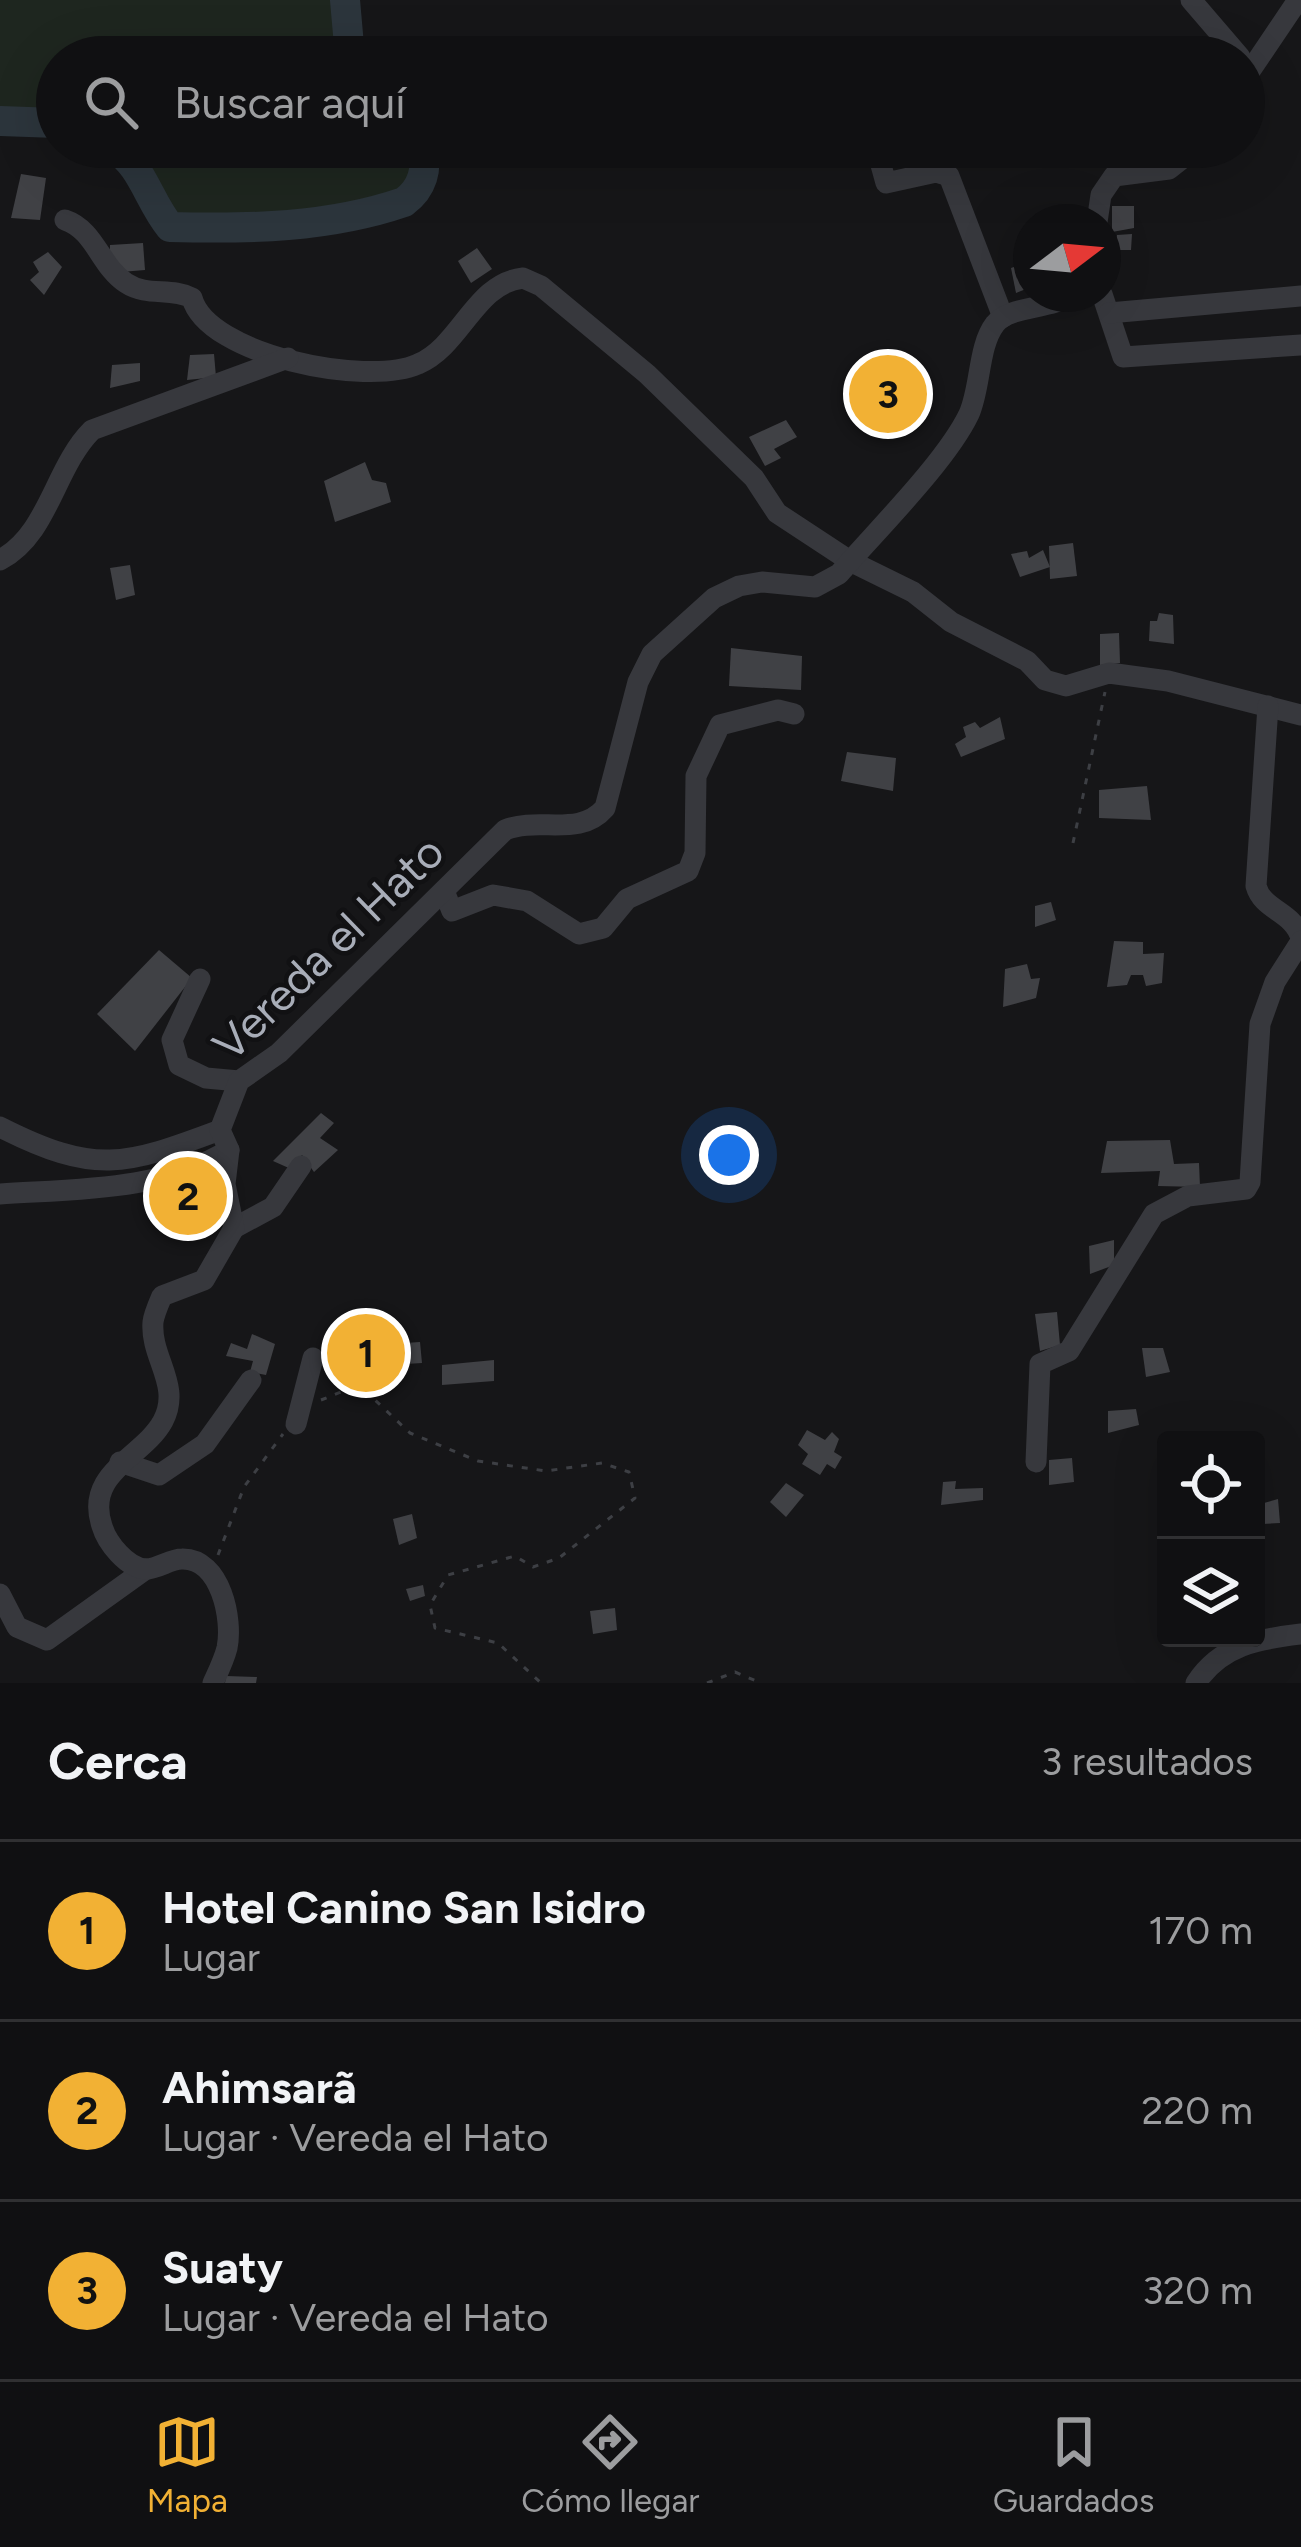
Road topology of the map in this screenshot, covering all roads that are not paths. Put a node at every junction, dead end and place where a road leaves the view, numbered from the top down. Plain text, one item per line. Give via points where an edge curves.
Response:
1 (1191, 0) edge
2 (1298, 0) edge
3 (1220, 36) edge
4 (1265, 42) edge
5 (882, 168) edge
6 (1170, 168) edge
7 (1100, 204) edge
8 (64, 220) dead end
9 (1301, 296) edge
10 (1121, 302) edge
11 (1018, 312) edge
12 (1109, 312) edge
13 (1003, 317) junction
14 (1301, 345) edge
15 (289, 357) junction
16 (0, 560) edge
17 (850, 561) junction
18 (1268, 706) junction
19 (794, 714) dead end
20 (1301, 716) edge
21 (444, 891) junction
22 (1301, 939) edge
23 (200, 979) dead end
24 (239, 1081) junction
25 (0, 1127) edge
26 (224, 1140) junction
27 (301, 1166) dead end
28 (0, 1194) edge
29 (234, 1228) junction
30 (313, 1358) dead end
31 (251, 1380) dead end
32 (296, 1424) road end
33 (120, 1462) junction
34 (1036, 1462) dead end
35 (146, 1569) junction
36 (0, 1594) edge
37 (1301, 1634) edge
38 (214, 1683) edge
39 (1196, 1683) edge

1 - 3 street
2 - 4 street
5 - 13 street via 886,183 949,176
6 - 7 street via 1114,176
8 - 15 street via 86,233 121,280 148,292 178,291 220,331
9 - 10 street
11 - 13 street
12 - 14 street via 1123,357
13 - 17 street, Vereda el Hato via 993,326 960,429
15 - 16 street via 92,430 24,544
15 - 17 street via 327,372 418,364 493,287 523,278 647,374 754,478 777,514
17 - 18 street via 1055,685 1109,673
17 - 21 street, Vereda el Hato via 814,587 762,582 714,598 652,654 595,820 505,830
18 - 20 street
18 - 22 street via 1256,886 1263,902 1294,921
19 - 21 street via 778,710 720,725 696,776 688,871 627,899 603,928 579,934 527,901 493,895 452,911
21 - 24 street, Vereda el Hato via 279,1053
22 - 34 street via 1260,1024 1250,1182 1165,1203 1154,1214 1069,1352 1040,1364
23 - 24 street via 172,1040 179,1065
24 - 26 street, Vereda el Hato
25 - 26 street via 42,1149 115,1164
26 - 28 street via 203,1166 152,1179
26 - 29 street, Vereda el Hato
27 - 29 street via 273,1207
29 - 33 street via 204,1280 162,1296 153,1322 170,1403 160,1426
30 - 32 street
31 - 33 street via 206,1444 159,1475
33 - 35 street via 103,1487 102,1530 124,1560
35 - 36 street via 47,1640 17,1628
35 - 38 street via 182,1559 215,1579 229,1621
37 - 39 street via 1248,1642 1210,1662

